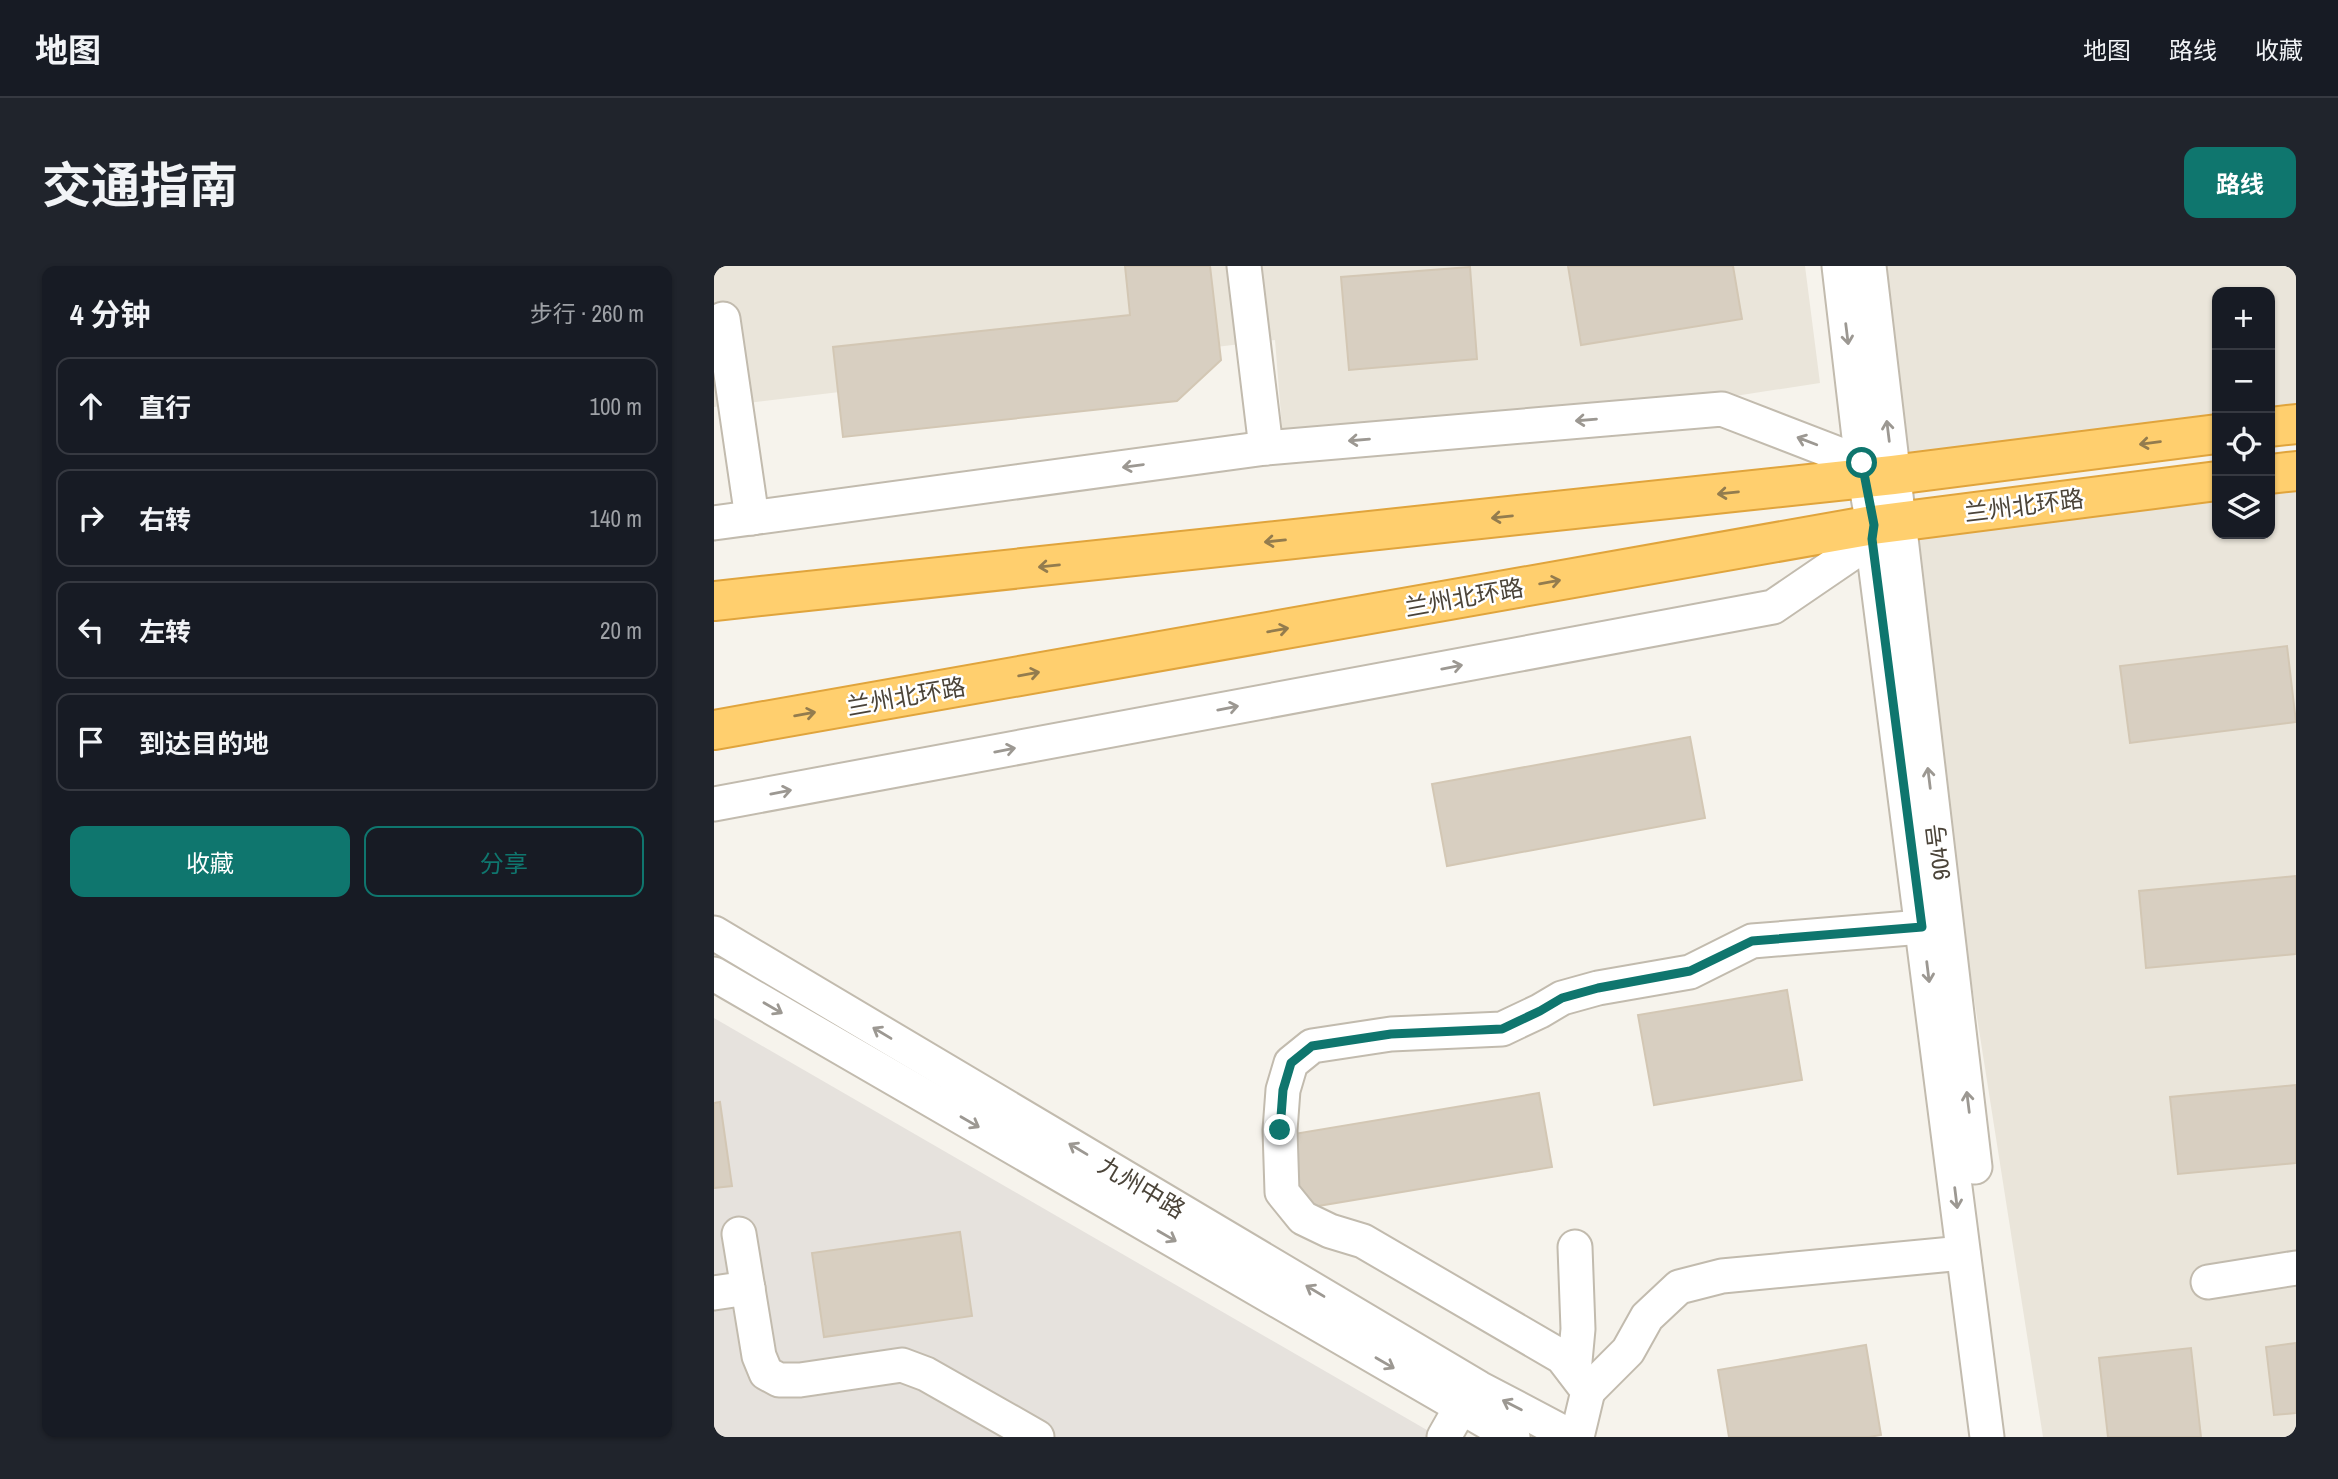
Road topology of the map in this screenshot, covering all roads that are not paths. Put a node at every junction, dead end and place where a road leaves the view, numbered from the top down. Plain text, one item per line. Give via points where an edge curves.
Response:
1 (1244, 266) edge
2 (1839, 266) edge
3 (1869, 266) edge
4 (723, 320) dead end
5 (2296, 424) edge
6 (2275, 426) edge
7 (2212, 435) edge
8 (1266, 448) junction
9 (2296, 471) edge
10 (1873, 472) junction
11 (2275, 473) edge
12 (2212, 482) edge
13 (752, 518) junction
14 (714, 523) edge
15 (1881, 528) junction
16 (714, 601) edge
17 (714, 730) edge
18 (714, 804) edge
19 (1922, 927) junction
20 (714, 933) edge
21 (714, 974) edge
22 (739, 1234) dead end
23 (1575, 1247) dead end
24 (1963, 1253) junction
25 (2296, 1268) edge
26 (2208, 1282) dead end
27 (748, 1288) junction
28 (714, 1293) edge
29 (1581, 1382) junction
30 (1461, 1407) junction
31 (1037, 1437) edge
32 (1444, 1437) edge
33 (1513, 1437) edge
34 (1574, 1437) edge
35 (1987, 1437) edge
36 (2007, 1437) edge

1 - 8 street
2 -> 10 street
10 -> 3 street, 904号
4 - 13 street
5 - 6 highway
7 -> 10 highway, 兰州北环路
10 -> 8 street via 1722,409
8 -> 13 street
9 - 11 highway
10 - 15 street, 904号
10 -> 16 highway, 兰州北环路
12 - 15 highway, 兰州北环路
13 - 14 street
17 -> 15 highway, 兰州北环路
18 -> 15 street via 1773,607
15 - 19 street
36 -> 15 street, 904号
19 -> 24 street
19 - 29 street via 1752,941 1690,971 1562,998 1502,1029 1391,1034 1312,1046 1291,1063 1283,1090 1280,1130 1282,1192 1303,1218 1363,1241 1562,1357
34 -> 20 street, 九州中路 via 1479,1388
21 -> 30 street
22 - 27 street
23 - 29 street
24 - 29 street via 1722,1276 1679,1287 1647,1317 1628,1351
24 - 35 street
25 - 26 street
27 - 28 street
27 - 31 street via 759,1356 766,1373 779,1380 902,1365
29 - 34 street
30 - 32 street
30 - 33 street

